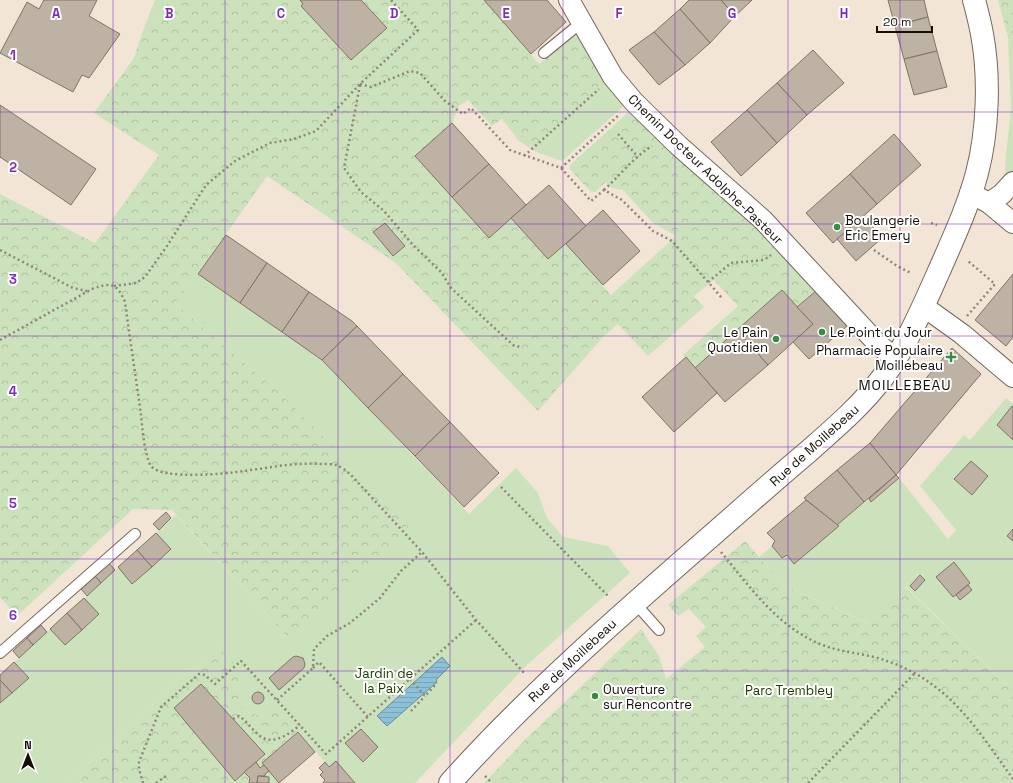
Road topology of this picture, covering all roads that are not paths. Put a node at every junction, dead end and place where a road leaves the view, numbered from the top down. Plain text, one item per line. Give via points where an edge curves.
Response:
1 (569, 0) edge
2 (974, 0) edge
3 (582, 22) junction
4 (544, 53) dead end
5 (1013, 182) edge
6 (980, 198) junction
7 (1013, 224) edge
8 (923, 306) junction
9 (895, 359) junction
10 (1013, 377) edge
11 (135, 534) dead end
12 (635, 603) junction
13 (658, 630) dead end
14 (0, 653) edge
15 (450, 783) edge

1 - 3 street, Chemin Docteur Adolphe-Pasteur
2 - 6 street, Rue de Moillebeau via 982,34 986,72
3 - 4 lane
3 - 9 street, Chemin Docteur Adolphe-Pasteur via 613,77 634,102 679,146 763,220 876,342
5 - 6 street via 1002,194
6 - 7 street
6 - 8 street, Rue de Moillebeau via 956,231
8 - 9 street, Rue de Moillebeau
8 - 10 street via 962,334
9 - 12 street, Rue de Moillebeau via 882,378 839,425
11 - 14 lane
12 - 13 lane
12 - 15 street, Rue de Moillebeau via 540,690

